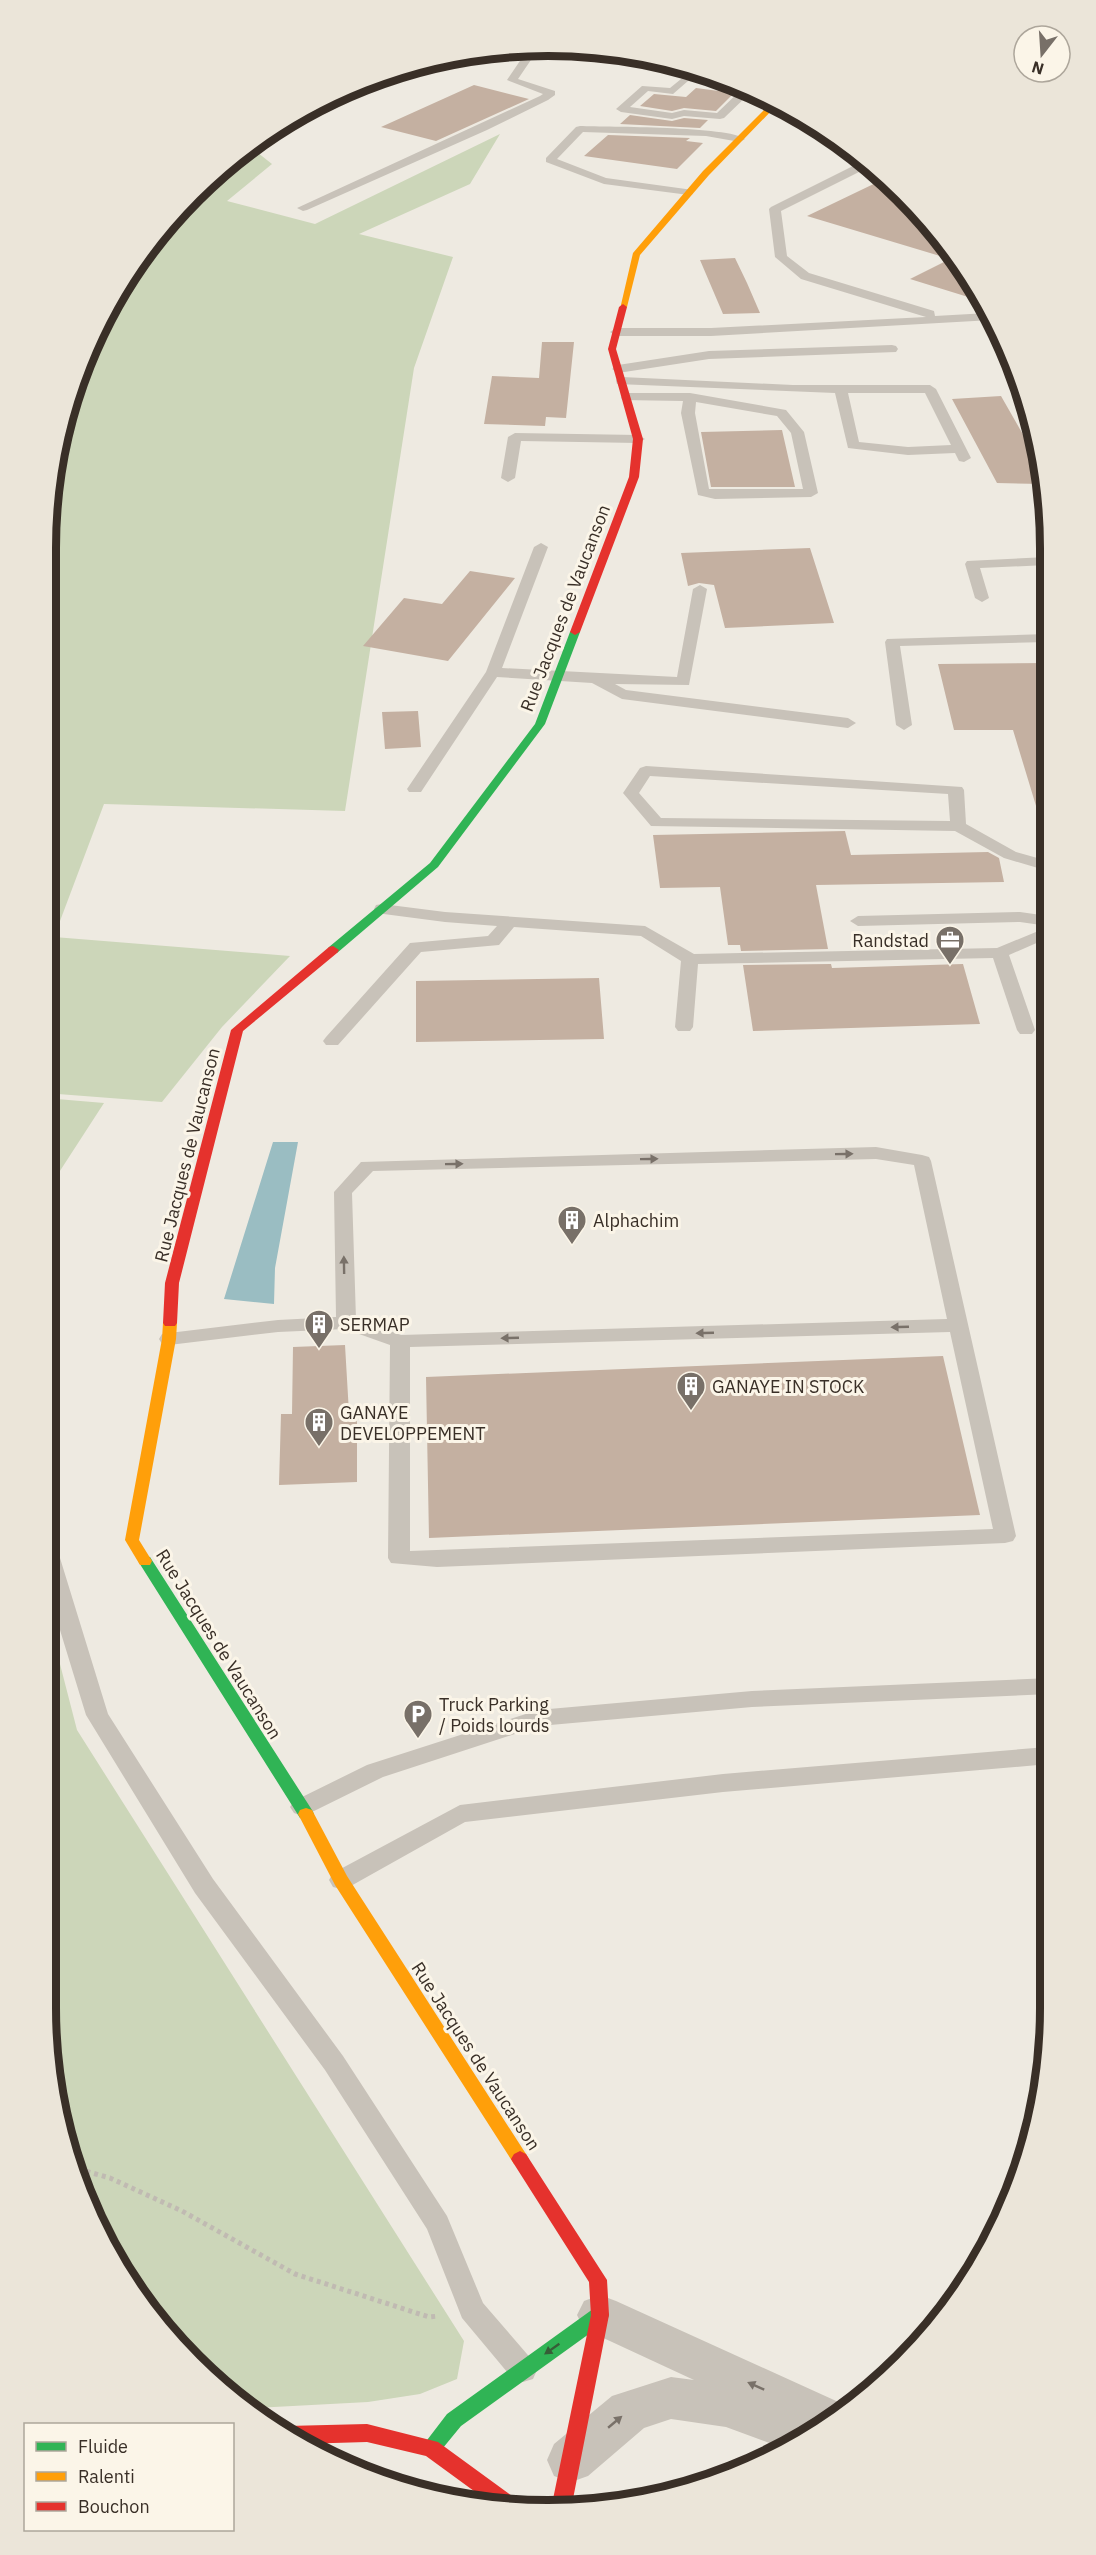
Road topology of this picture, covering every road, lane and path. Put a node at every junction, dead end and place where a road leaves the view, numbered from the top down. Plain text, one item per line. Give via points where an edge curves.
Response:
1 (528, 57) edge
2 (699, 80) edge
3 (741, 95) edge
4 (770, 108) edge
5 (740, 138) junction
6 (860, 167) edge
7 (689, 192) junction
8 (303, 208) dead end
9 (983, 316) edge
10 (944, 319) junction
11 (616, 332) junction
12 (892, 349) dead end
13 (620, 375) junction
14 (841, 389) junction
15 (627, 397) junction
16 (690, 397) junction
17 (638, 439) junction
18 (507, 478) dead end
19 (541, 547) dead end
20 (1040, 561) edge
21 (700, 589) dead end
22 (981, 598) dead end
23 (1040, 638) edge
24 (493, 672) junction
25 (559, 675) junction
26 (593, 678) junction
27 (848, 723) dead end
28 (904, 725) dead end
29 (415, 789) dead end
30 (958, 826) junction
31 (1040, 864) edge
32 (382, 909) junction
33 (1040, 920) edge
34 (858, 921) dead end
35 (509, 922) junction
36 (1040, 936) edge
37 (1000, 953) junction
38 (690, 959) junction
39 (684, 1027) dead end
40 (1026, 1030) dead end
41 (332, 1041) dead end
42 (346, 1323) junction
43 (958, 1325) junction
44 (169, 1339) junction
45 (400, 1341) junction
46 (56, 1581) edge
47 (1040, 1686) edge
48 (1040, 1757) edge
49 (302, 1807) junction
50 (341, 1880) junction
51 (84, 2171) edge
52 (599, 2298) junction
53 (472, 2310) junction
54 (523, 2370) junction
55 (822, 2416) edge
56 (798, 2431) edge
57 (303, 2435) edge
58 (431, 2448) junction
59 (566, 2482) edge
60 (497, 2496) edge

1 - 8 lane via 512,80 550,93 544,99
2 - 3 lane via 686,78 673,91 646,88 621,109 672,116 720,116
4 - 5 street, Rue Jacques de Vaucanson
5 - 7 street, Rue Jacques de Vaucanson
5 - 7 lane via 706,133 580,129 550,160 604,181
6 - 10 lane via 775,209 781,257 805,276
7 - 11 street, Rue Jacques de Vaucanson via 636,255
9 - 10 lane
10 - 11 lane via 711,332
11 - 13 street, Rue Jacques de Vaucanson via 612,349
12 - 13 lane via 709,355
13 - 14 lane
13 - 15 street, Rue Jacques de Vaucanson
14 - 14 lane via 853,445 961,454 930,389
15 - 16 lane
15 - 17 street, Rue Jacques de Vaucanson
16 - 16 lane via 688,413 703,492 811,493 796,432 782,413
17 - 18 lane via 515,437
17 - 25 street, Rue Jacques de Vaucanson via 634,477
19 - 24 lane
20 - 22 lane via 972,564
21 - 26 lane via 684,682
23 - 28 lane via 892,642
24 - 25 lane
24 - 29 lane
25 - 26 lane
25 - 32 street, Rue Jacques de Vaucanson via 540,724 434,865
26 - 27 lane via 622,694
30 - 30 lane via 657,823 631,793 646,771 956,790
30 - 31 lane via 1010,855
32 - 35 lane
32 - 44 street, Rue Jacques de Vaucanson via 237,1030 172,1283
33 - 34 lane
35 - 38 lane via 645,931
35 - 41 lane via 493,941 416,947
36 - 37 lane
37 - 38 lane
37 - 40 lane
38 - 39 lane
42 -> 43 lane via 343,1192 368,1166 876,1153 922,1161
42 - 44 lane via 278,1326
42 - 45 lane
43 -> 45 lane
43 - 45 lane via 1005,1536 437,1559 399,1558
44 - 49 street, Rue Jacques de Vaucanson via 132,1540
46 - 53 lane via 97,1715 204,1886 333,2063 438,2224
47 - 49 lane via 752,1699 538,1718 375,1771
48 - 50 lane via 723,1783 460,1814
49 - 50 street, Rue Jacques de Vaucanson
50 - 52 street, Rue Jacques de Vaucanson
51 - 53 path via 110,2178 182,2211 295,2274 429,2317
52 -> 54 street
55 -> 52 street
52 - 59 street
53 - 54 lane
54 - 58 street via 454,2420
59 -> 56 street via 629,2411 671,2398 726,2406
57 - 58 street via 367,2433
58 - 60 street

